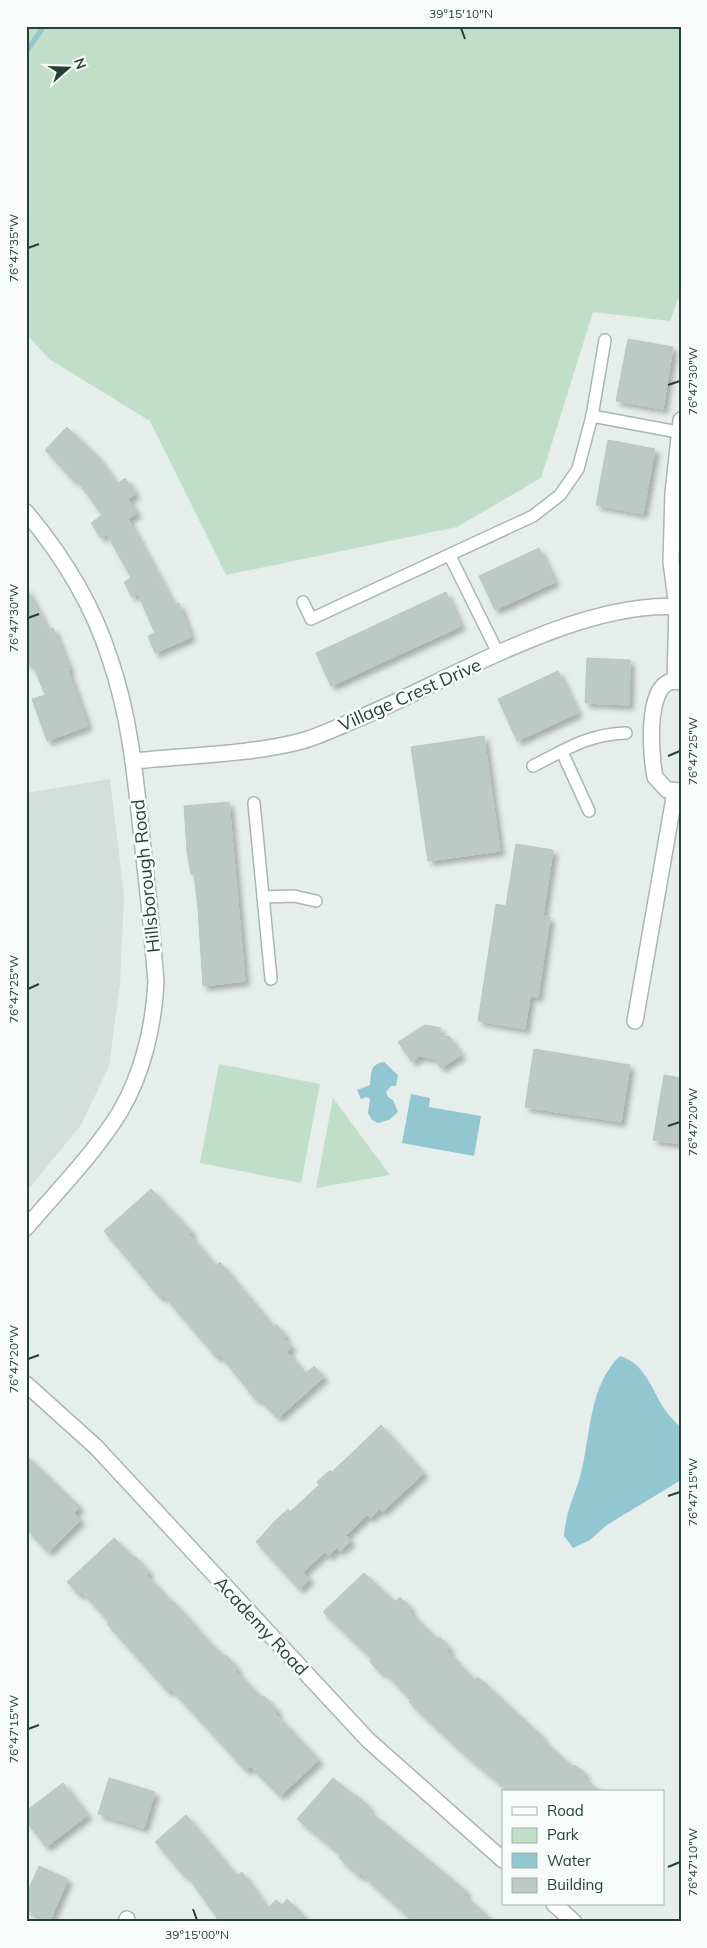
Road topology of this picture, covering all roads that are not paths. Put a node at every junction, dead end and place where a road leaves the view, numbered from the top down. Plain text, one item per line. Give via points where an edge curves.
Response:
1 (605, 340) dead end
2 (592, 416) junction
3 (680, 428) edge
4 (26, 512) edge
5 (450, 556) junction
6 (303, 602) dead end
7 (679, 604) edge
8 (499, 655) junction
9 (678, 682) edge
10 (626, 733) dead end
11 (562, 752) junction
12 (134, 761) junction
13 (533, 766) dead end
14 (678, 792) edge
15 (254, 804) dead end
16 (589, 811) dead end
17 (263, 897) junction
18 (316, 901) dead end
19 (271, 979) dead end
20 (635, 1021) dead end
21 (26, 1228) edge
22 (26, 1384) edge
23 (502, 1859) edge
24 (556, 1906) edge
25 (574, 1922) edge

1 - 2 lane
2 - 3 lane
2 - 5 lane via 578,469 560,495 534,516
3 - 7 street via 671,562
4 - 12 street, Hillsborough Road via 69,570 94,616 122,700
5 - 6 lane via 311,620
5 - 8 lane
7 - 8 street, Village Crest Drive via 609,614 569,625
7 - 9 street
8 - 12 street, Village Crest Drive via 303,741 250,750
9 - 14 street via 666,684 654,698 653,759 659,784
10 - 11 lane via 604,734
11 - 13 lane
11 - 16 lane
12 - 21 street, Hillsborough Road via 156,981 154,1014 141,1065 120,1111 96,1145
14 - 20 street
15 - 17 lane
17 - 18 lane via 294,896
17 - 19 lane
22 - 23 street, Academy Road via 96,1447 368,1740
24 - 25 street

